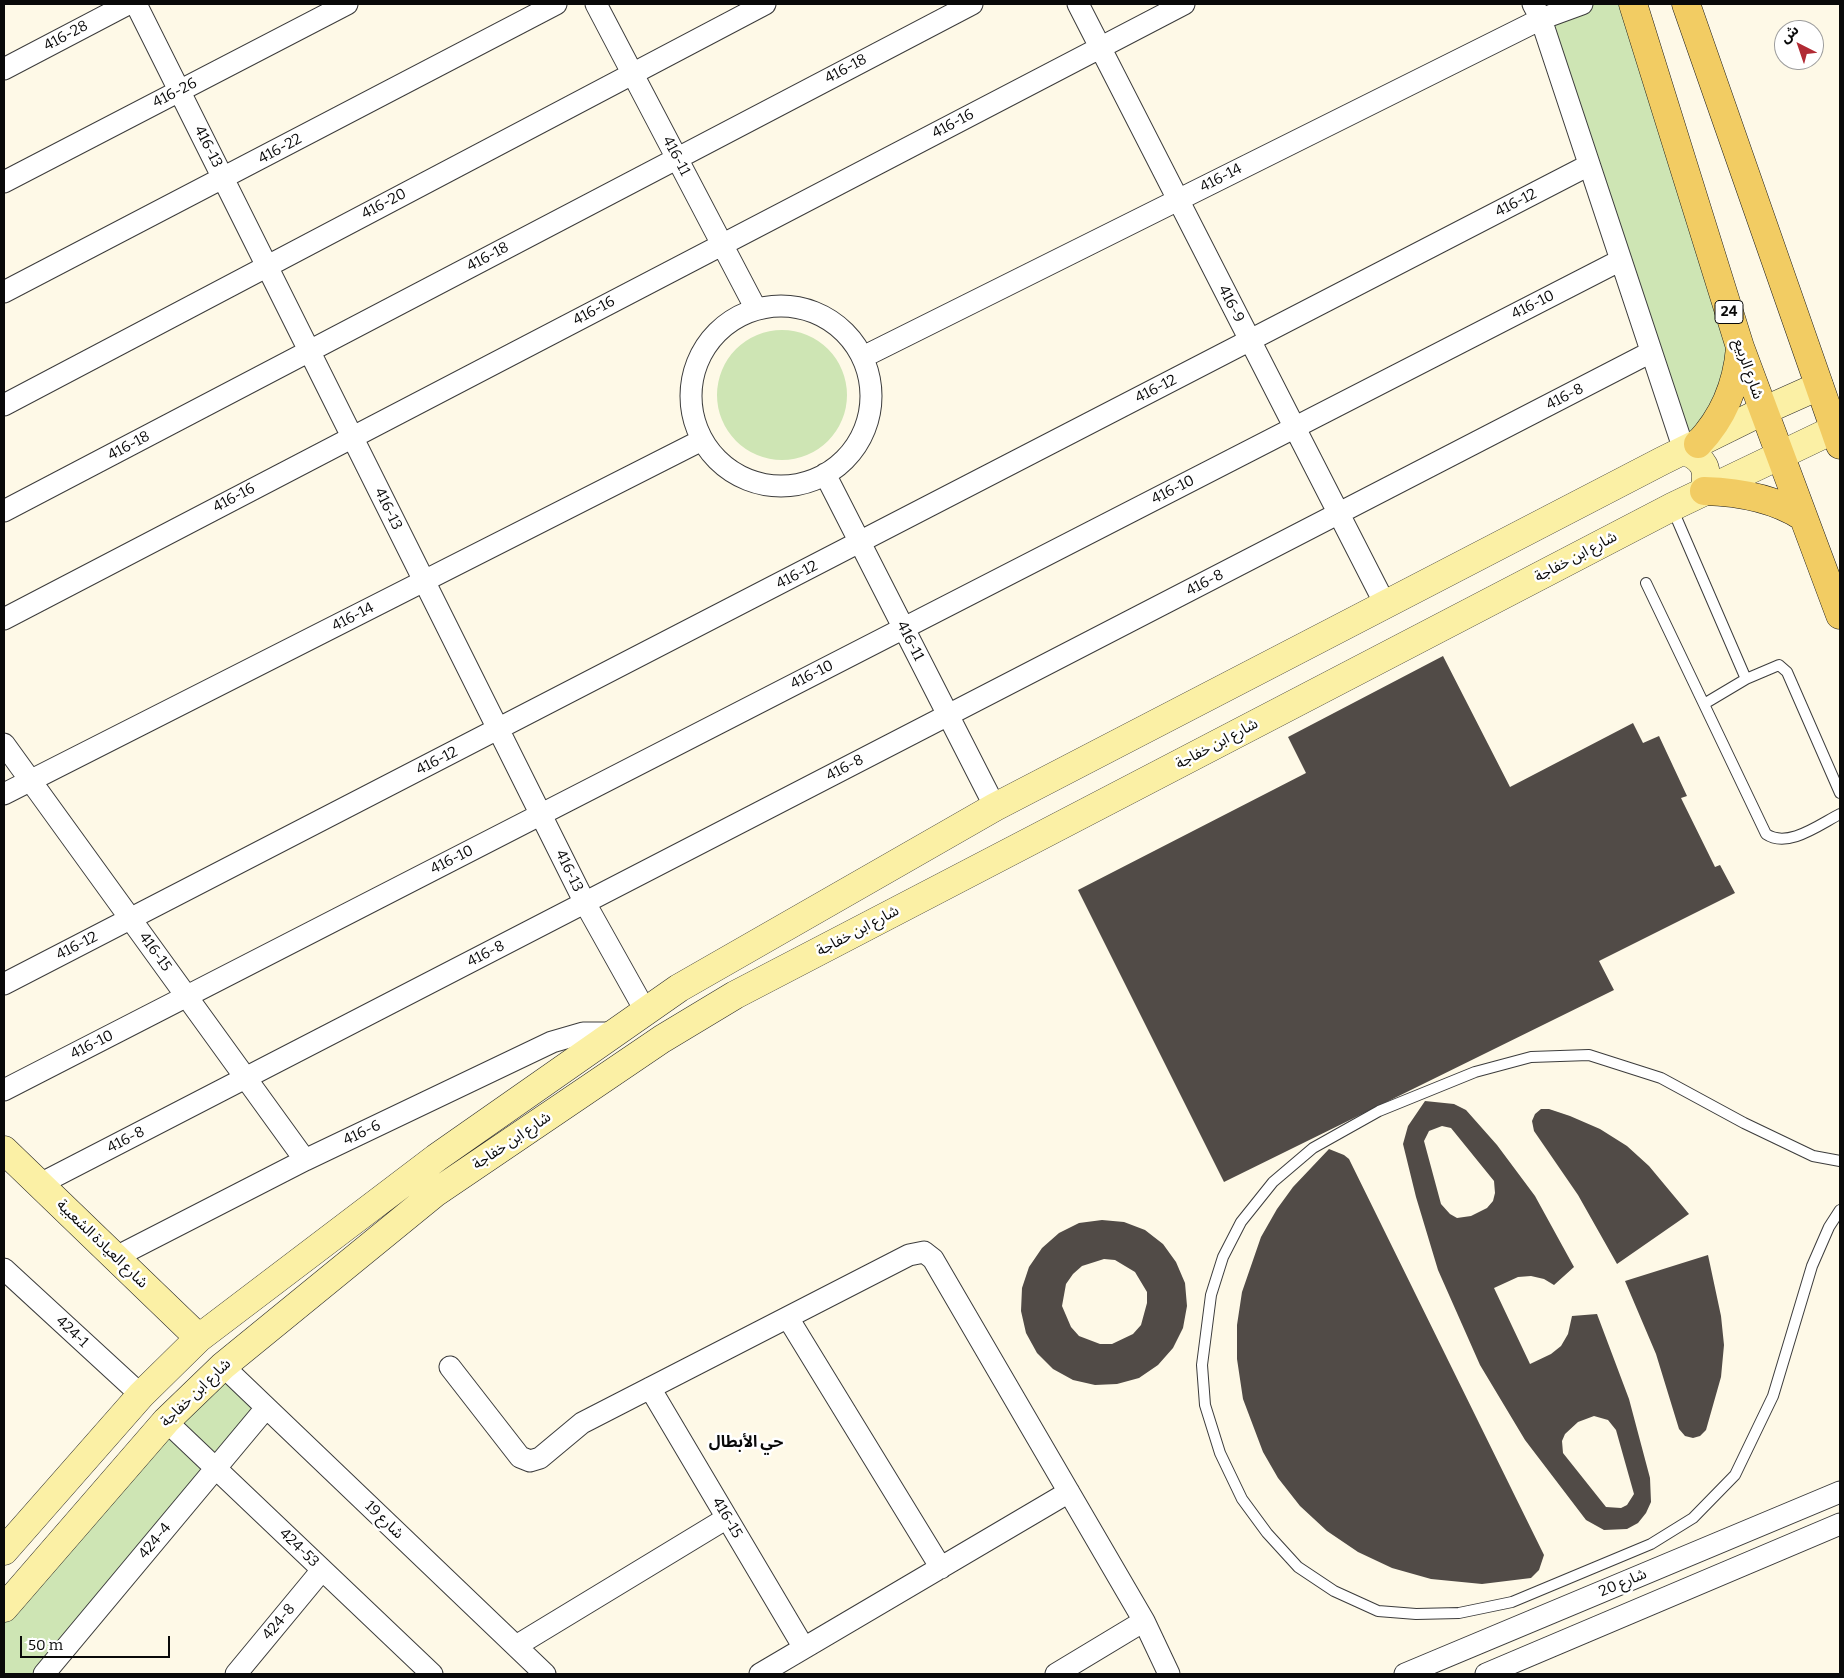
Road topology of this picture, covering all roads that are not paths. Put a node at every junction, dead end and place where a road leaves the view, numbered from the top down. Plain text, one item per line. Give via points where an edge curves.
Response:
1 (128, 4) edge
2 (136, 4) edge
3 (347, 4) edge
4 (556, 4) edge
5 (596, 4) edge
6 (765, 4) edge
7 (972, 4) edge
8 (1078, 4) edge
9 (1184, 4) edge
10 (1582, 4) edge
11 (1633, 4) edge
12 (1686, 4) edge
13 (1537, 11) edge
14 (1100, 47) junction
15 (4, 69) edge
16 (633, 73) junction
17 (180, 91) junction
18 (677, 158) junction
19 (1589, 165) junction
20 (223, 178) junction
21 (4, 182) edge
22 (1178, 200) junction
23 (722, 244) junction
24 (1620, 260) junction
25 (267, 266) junction
26 (4, 292) edge
27 (756, 309) junction
28 (1250, 341) junction
29 (1740, 347) junction
30 (309, 351) junction
31 (1651, 352) junction
32 (862, 357) junction
33 (1819, 386) junction
34 (4, 405) edge
35 (1763, 411) junction
36 (1294, 428) junction
37 (352, 437) junction
38 (1837, 437) edge
39 (702, 440) junction
40 (1691, 447) junction
41 (1779, 455) junction
42 (825, 474) junction
43 (1704, 491) junction
44 (1672, 507) junction
45 (4, 511) edge
46 (1339, 514) junction
47 (1802, 517) junction
48 (860, 542) junction
49 (424, 580) junction
50 (1646, 582) dead end
51 (1385, 604) junction
52 (1840, 615) edge
53 (4, 619) edge
54 (904, 628) junction
55 (1746, 679) junction
56 (1704, 704) junction
57 (948, 716) junction
58 (498, 729) junction
59 (4, 744) edge
60 (30, 780) junction
61 (1840, 793) edge
62 (4, 794) edge
63 (995, 807) junction
64 (541, 814) junction
65 (1840, 814) edge
66 (585, 903) junction
67 (130, 919) junction
68 (4, 984) edge
69 (187, 996) junction
70 (646, 1012) junction
71 (615, 1033) junction
72 (635, 1059) junction
73 (246, 1078) junction
74 (4, 1090) edge
75 (4, 1150) edge
76 (305, 1160) junction
77 (1840, 1161) edge
78 (40, 1184) junction
79 (1840, 1210) edge
80 (116, 1257) junction
81 (4, 1269) edge
82 (788, 1318) junction
83 (199, 1338) junction
84 (223, 1366) junction
85 (450, 1367) dead end
86 (650, 1388) junction
87 (140, 1395) junction
88 (266, 1408) junction
89 (166, 1421) junction
90 (216, 1468) junction
91 (1069, 1492) junction
92 (1840, 1492) edge
93 (727, 1518) junction
94 (1840, 1524) edge
95 (4, 1551) edge
96 (941, 1568) junction
97 (322, 1570) junction
98 (4, 1608) edge
99 (1144, 1621) junction
100 (1511, 1630) junction
101 (516, 1646) junction
102 (804, 1648) junction
103 (1524, 1658) junction
104 (429, 1673) edge
105 (44, 1674) edge
106 (236, 1674) edge
107 (546, 1674) edge
108 (760, 1674) edge
109 (1056, 1674) edge
110 (1169, 1674) edge
111 (1405, 1674) edge
112 (1486, 1674) edge

1 - 15 street, 416-28
2 - 17 street, 416-13
3 - 17 street, 416-26
4 - 20 street, 416-22
5 - 16 street, 416-11
6 - 16 street, 416-20
7 - 18 street, 416-18
8 - 14 street, 416-9
9 - 14 street, 416-16
10 - 13 street, 416-14
11 - 29 main road, شارع الربيع / 24
12 - 33 main road
13 - 19 street
13 - 22 street, 416-14
14 - 22 street, 416-9
14 - 23 street, 416-16
16 - 18 street, 416-11
16 - 25 street, 416-20
17 - 20 street, 416-13
17 - 21 street, 416-26
18 - 23 street, 416-11
18 - 30 street, 416-18
19 - 24 street
19 - 28 street, 416-12
20 - 25 street, 416-13
20 - 26 street, 416-22
22 - 28 street, 416-9
22 - 32 street, 416-14
23 - 27 street, 416-11
23 - 37 street, 416-16
24 - 31 street
24 - 36 street, 416-10
25 - 30 street, 416-13
25 - 34 street, 416-20
27 - 32 street via 781,305 806,309 830,319 848,336
27 - 39 street via 732,320 711,338 698,361 691,388 692,414
28 - 36 street, 416-9
28 - 48 street, 416-12
29 - 35 main road, شارع الربيع / 24
29 - 40 main road via 1731,392 1717,420
30 - 37 street, 416-13
30 - 45 street, 416-18
31 - 40 street
31 - 46 street, 416-8
32 - 42 street via 870,383 870,410 862,435 846,458
33 - 35 street, شارع ابن خفاجة
33 - 38 main road
35 - 40 street, شارع ابن خفاجة
35 - 41 main road, شارع الربيع / 24
36 - 46 street, 416-9
36 - 54 street, 416-10
37 - 49 street, 416-13
37 - 53 street, 416-16
38 - 41 street, شارع ابن خفاجة
39 - 42 street via 719,462 743,478 770,485 798,484
39 - 49 street, 416-14
40 - 43 street via 1704,464
40 - 51 street, شارع ابن خفاجة
41 - 43 street, شارع ابن خفاجة
41 - 47 main road, شارع الربيع / 24
42 - 48 street, 416-11
43 - 44 street, شارع ابن خفاجة
43 - 47 main road via 1769,500
44 - 55 lane
44 - 72 street, شارع ابن خفاجة via 735,995
46 - 51 street, 416-9
46 - 57 street, 416-8
47 - 52 main road, شارع الربيع / 24
48 - 54 street, 416-11
48 - 58 street, 416-12
49 - 58 street, 416-13
49 - 60 street, 416-14
50 - 56 lane
51 - 63 street, شارع ابن خفاجة
54 - 57 street, 416-11
54 - 64 street, 416-10
55 - 56 lane
55 - 61 lane via 1779,664 1787,672
56 - 65 lane via 1766,834 1773,839 1789,839
57 - 63 street, 416-11
57 - 66 street, 416-8
58 - 64 street, 416-13
58 - 67 street, 416-12
59 - 60 street, 416-15
60 - 62 street, 416-14
60 - 67 street, 416-15
63 - 70 street, شارع ابن خفاجة via 713,967
64 - 66 street, 416-13
64 - 69 street, 416-10
66 - 70 street, 416-13
66 - 73 street, 416-8
67 - 68 street, 416-12
67 - 69 street, 416-15
69 - 73 street, 416-15
69 - 74 street, 416-10
70 - 71 street, شارع ابن خفاجة
71 - 72 street
71 - 76 street, 416-6 via 583,1033 552,1042
71 - 83 street, شارع ابن خفاجة via 436,1158
72 - 84 street, شارع ابن خفاجة via 435,1193
73 - 76 street, 416-15
73 - 78 street, 416-8
75 - 78 street, شارع العيادة الشعبية
76 - 80 street, 416-6
77 - 79 lane via 1813,1156 1661,1078 1589,1055 1522,1059 1475,1072 1379,1111 1313,1148 1273,1182 1241,1222 1223,1257 1211,1295 1202,1365 1205,1405 1220,1453 1242,1499 1267,1533 1298,1567 1334,1591 1378,1611 1416,1614 1459,1612 1512,1602 1651,1544 1693,1518 1735,1475 1773,1396 1812,1266
78 - 80 street, شارع العيادة الشعبية
80 - 83 street, شارع العيادة الشعبية
81 - 87 street, 424-1
82 - 86 street
82 - 91 street via 909,1255 924,1252 933,1259
82 - 96 street
83 - 87 street, شارع ابن خفاجة
84 - 88 street, شارع 19
84 - 89 street, شارع ابن خفاجة
85 - 86 street via 520,1457 530,1460 540,1458 582,1423
86 - 93 street, 416-15
87 - 95 street, شارع ابن خفاجة
88 - 90 street, 424-4
88 - 101 street, شارع 19
89 - 90 street, 424-53
89 - 98 street, شارع ابن خفاجة
90 - 97 street, 424-53
90 - 105 street, 424-4
91 - 96 street
91 - 99 street
92 - 100 street, شارع 20
93 - 101 street
93 - 102 street, 416-15
94 - 103 street, شارع 20
96 - 102 street
97 - 104 street, 424-53
97 - 106 street, 424-8
99 - 109 street
99 - 110 street
100 - 103 street
100 - 111 street, شارع 20
101 - 107 street, شارع 19
102 - 108 street
103 - 112 street, شارع 20

